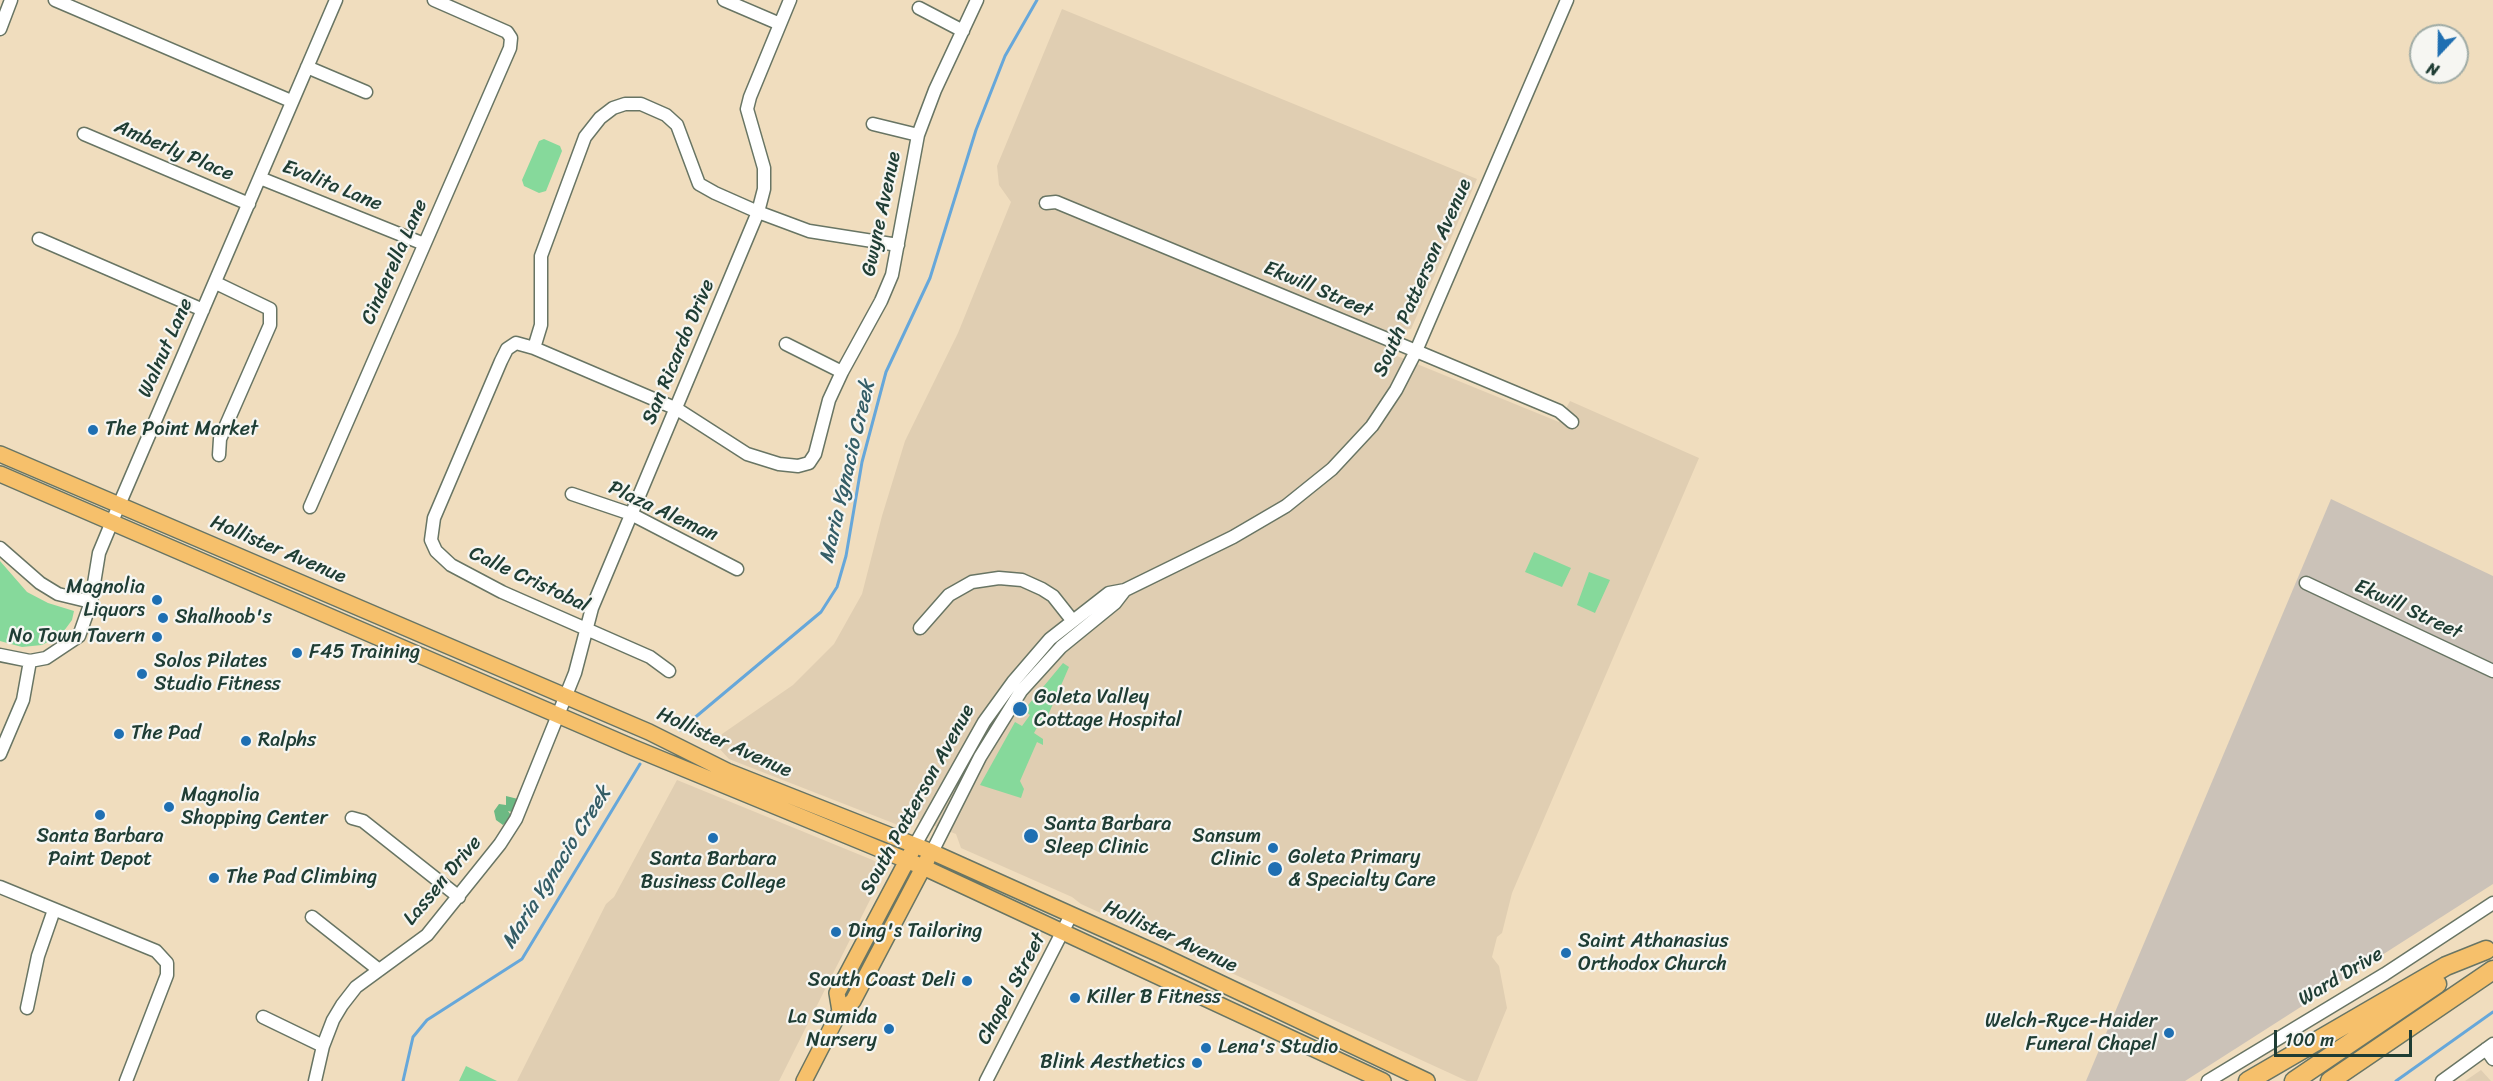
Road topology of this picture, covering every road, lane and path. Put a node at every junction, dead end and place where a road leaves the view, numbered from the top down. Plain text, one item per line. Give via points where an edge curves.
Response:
1 (11, 0) edge
2 (55, 0) edge
3 (336, 0) edge
4 (434, 0) edge
5 (724, 0) edge
6 (790, 0) edge
7 (977, 0) edge
8 (1567, 0) edge
9 (919, 8) dead end
10 (780, 24) junction
11 (0, 29) edge
12 (963, 31) junction
13 (307, 67) junction
14 (366, 92) dead end
15 (291, 101) junction
16 (873, 124) dead end
17 (84, 134) dead end
18 (918, 135) junction
19 (260, 178) junction
20 (249, 204) junction
21 (1046, 204) dead end
22 (758, 212) junction
23 (39, 239) dead end
24 (424, 244) junction
25 (898, 245) junction
26 (216, 283) junction
27 (203, 310) junction
28 (786, 344) dead end
29 (534, 348) junction
30 (1416, 351) junction
31 (842, 372) junction
32 (677, 408) junction
33 (1572, 422) dead end
34 (0, 454) edge
35 (219, 455) dead end
36 (0, 474) edge
37 (572, 494) dead end
38 (119, 505) junction
39 (310, 507) dead end
40 (631, 514) junction
41 (112, 522) junction
42 (0, 548) edge
43 (737, 569) dead end
44 (2306, 583) dead end
45 (1125, 590) junction
46 (91, 602) junction
47 (1072, 621) junction
48 (920, 628) dead end
49 (587, 629) junction
50 (0, 655) edge
51 (30, 661) junction
52 (669, 671) dead end
53 (2493, 671) edge
54 (566, 697) junction
55 (559, 715) junction
56 (0, 754) edge
57 (352, 818) dead end
58 (915, 845) junction
59 (932, 852) junction
60 (907, 860) junction
61 (923, 867) junction
62 (0, 887) edge
63 (459, 897) junction
64 (2493, 903) edge
65 (54, 910) junction
66 (1071, 915) junction
67 (312, 917) dead end
68 (1064, 932) junction
69 (2490, 948) edge
70 (379, 970) junction
71 (2493, 971) edge
72 (27, 1008) dead end
73 (840, 1011) junction
74 (263, 1017) dead end
75 (323, 1046) junction
76 (2491, 1050) edge
77 (126, 1081) edge
78 (315, 1081) edge
79 (804, 1081) edge
80 (986, 1081) edge
81 (1383, 1081) edge
82 (1426, 1081) edge
83 (2208, 1081) edge
84 (2248, 1081) edge
85 (2294, 1081) edge
86 (2330, 1081) edge
87 (2353, 1081) edge
88 (2442, 1081) edge

1 - 11 street
2 - 15 street
3 - 13 street, Walnut Lane
4 - 24 street, Cinderella Lane via 507,32 511,38
5 - 10 street
6 - 10 street, San Ricardo Drive
7 - 12 street, Gwyne Avenue
8 - 30 street, South Patterson Avenue
9 - 12 street
10 - 22 street, San Ricardo Drive via 747,109 764,168
12 - 18 street, Gwyne Avenue
13 - 14 street
13 - 15 street, Walnut Lane
15 - 19 street, Walnut Lane
16 - 18 street
17 - 20 street, Amberly Place
18 - 25 street, Gwyne Avenue
19 - 20 street, Walnut Lane
19 - 24 street, Evalita Lane
20 - 26 street, Walnut Lane
21 - 30 street, Ekwill Street via 1056,202
22 - 25 street via 809,231
22 - 29 street via 699,184 677,125 666,115 641,104 613,108 585,137 541,256 541,325
22 - 32 street, San Ricardo Drive
23 - 27 street
24 - 39 street, Cinderella Lane
25 - 31 street, Gwyne Avenue via 881,302
26 - 27 street, Walnut Lane
26 - 35 street via 270,309 270,325 220,439
27 - 38 street, Walnut Lane
28 - 31 street
29 - 32 street
29 - 49 street, Calle Cristobal via 516,343 507,349 434,518 430,554 502,592
30 - 33 street, Ekwill Street via 1559,411
30 - 45 street, South Patterson Avenue via 1372,426 1311,487 1258,525
31 - 32 street, Gwyne Avenue via 829,400 815,454 805,465 779,464 747,454
32 - 40 street, San Ricardo Drive
34 - 38 main road, Hollister Avenue
36 - 41 main road, Hollister Avenue
37 - 40 street, Plaza Aleman
38 - 41 street, Walnut Lane
38 - 54 main road, Hollister Avenue
40 - 43 street, Plaza Aleman
40 - 49 street, San Ricardo Drive
41 - 46 street, Walnut Lane via 98,560
41 - 55 main road, Hollister Avenue
42 - 46 street via 58,594
44 - 53 street, Ekwill Street
45 - 47 street, South Patterson Avenue via 1109,593
45 - 59 street, South Patterson Avenue via 1115,603 1060,647 1022,690 980,757
46 - 51 street, Walnut Lane via 79,636 46,658
47 - 48 street via 1047,593 1022,580 999,578 972,582 950,595
47 - 58 street, South Patterson Avenue via 1034,657 988,715
49 - 52 street, Calle Cristobal via 650,657
49 - 54 street, San Ricardo Drive
50 - 51 street
51 - 56 street via 23,700
54 - 55 street, San Ricardo Drive
54 - 58 main road, Hollister Avenue via 727,771
55 - 60 main road, Hollister Avenue
55 - 63 street, Lassen Drive via 516,819
57 - 63 street via 363,820
58 - 59 main road, Hollister Avenue
58 - 60 main road, South Patterson Avenue
59 - 61 main road, South Patterson Avenue
59 - 66 main road, Hollister Avenue
60 - 61 main road, Hollister Avenue
60 - 73 main road, South Patterson Avenue via 837,993
61 - 68 main road, Hollister Avenue
61 - 73 main road, South Patterson Avenue via 853,1001
62 - 65 street
63 - 70 street, Lassen Drive via 427,934
64 - 83 street, Ward Drive via 2385,974
65 - 72 street
65 - 77 street via 156,951 167,963 167,975
66 - 68 street, Chapel Street
66 - 82 main road, Hollister Avenue
67 - 70 street
68 - 80 street, Chapel Street
68 - 81 main road, Hollister Avenue
69 - 84 highway via 2446,966
69 - 85 highway
70 - 75 street, Lassen Drive via 356,987 342,1005
71 - 86 highway
71 - 87 highway via 2444,1014
73 - 79 main road, South Patterson Avenue
74 - 75 street
75 - 78 street, Lassen Drive
76 - 88 street

